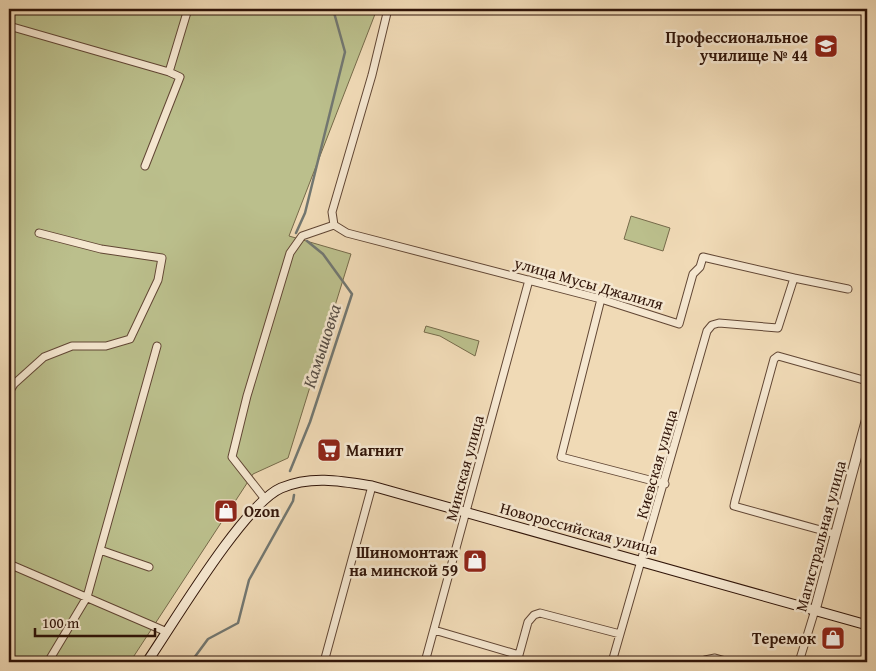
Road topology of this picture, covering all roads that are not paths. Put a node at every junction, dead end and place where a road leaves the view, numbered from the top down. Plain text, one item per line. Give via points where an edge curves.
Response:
1 (188, 9) edge
2 (388, 9) edge
3 (9, 26) edge
4 (169, 72) junction
5 (145, 166) dead end
6 (334, 225) junction
7 (38, 233) dead end
8 (794, 278) junction
9 (530, 280) junction
10 (848, 289) dead end
11 (601, 298) junction
12 (157, 346) dead end
13 (867, 382) edge
14 (9, 392) edge
15 (867, 418) edge
16 (665, 484) junction
17 (372, 486) junction
18 (264, 498) junction
19 (466, 512) junction
20 (835, 534) junction
21 (100, 550) junction
22 (641, 561) junction
23 (9, 564) edge
24 (149, 567) dead end
25 (87, 597) junction
26 (814, 610) junction
27 (867, 625) edge
28 (434, 630) junction
29 (167, 632) junction
30 (620, 634) junction
31 (518, 659) edge
32 (48, 662) edge
33 (147, 662) edge
34 (324, 662) edge
35 (425, 662) edge
36 (612, 662) edge
37 (704, 662) edge
38 (730, 662) edge
39 (799, 662) edge

1 - 4 street
2 - 6 street via 332,212
3 - 4 street
4 - 5 street via 180,77
6 - 9 street, улица Мусы Джалиля via 347,233
6 - 18 street via 302,236 290,253 247,396 232,456
7 - 14 street via 100,249 162,258 158,280 130,339 106,346 72,346 44,357
8 - 10 street, улица Мусы Джалиля
8 - 11 street, улица Мусы Джалиля via 703,257 693,274 679,324
8 - 16 street, Киевская улица via 778,328 719,323 707,331
9 - 11 street, улица Мусы Джалиля
9 - 19 street, Минская улица
11 - 16 street via 561,457
12 - 21 street
13 - 20 street via 778,356 774,358 735,501 734,506
15 - 20 main road, Магистральная улица
16 - 22 street, Киевская улица
17 - 18 main road, Новороссийская улица via 329,479 281,488
17 - 19 main road, Новороссийская улица
17 - 34 street
18 - 29 main road, Новороссийская улица via 235,533
19 - 22 main road, Новороссийская улица
19 - 28 street, Минская улица
20 - 26 main road, Магистральная улица
21 - 24 street
21 - 25 street
22 - 26 main road, Новороссийская улица
22 - 30 street, Киевская улица
23 - 25 street
25 - 29 street
25 - 32 street
26 - 27 main road, Новороссийская улица
26 - 39 street, Магистральная улица
28 - 31 street
28 - 35 street, Минская улица
29 - 33 main road, Новороссийская улица
30 - 31 street via 540,613 528,622
30 - 36 street, Киевская улица
37 - 38 street via 716,658

